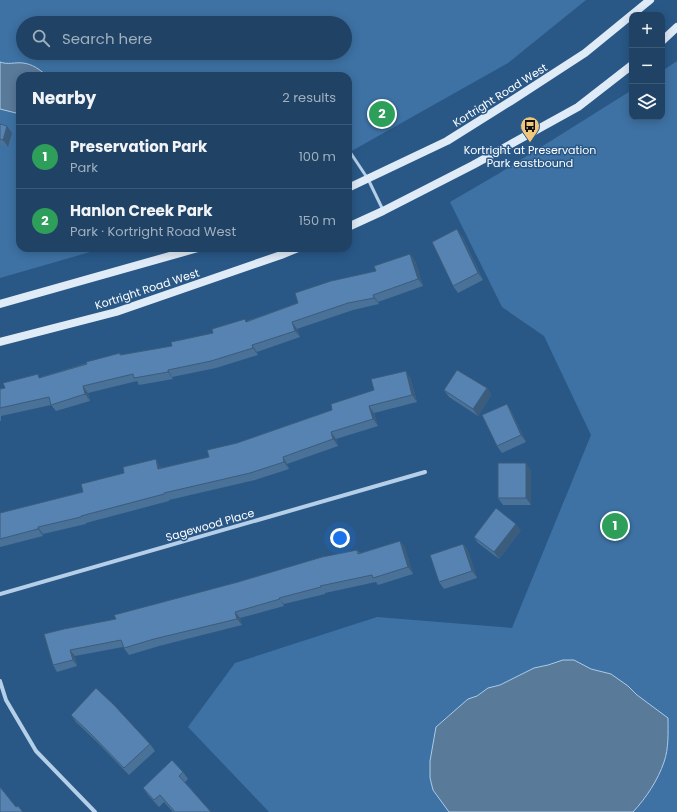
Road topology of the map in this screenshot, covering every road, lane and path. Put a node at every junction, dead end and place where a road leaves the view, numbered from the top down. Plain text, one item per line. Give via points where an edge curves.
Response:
1 (650, 0) edge
2 (677, 27) edge
3 (665, 38) edge
4 (629, 67) edge
5 (352, 155) edge
6 (368, 179) junction
7 (352, 186) edge
8 (384, 211) junction
9 (352, 224) edge
10 (184, 252) edge
11 (290, 252) edge
12 (0, 304) edge
13 (0, 342) edge
14 (425, 472) dead end
15 (0, 594) edge
16 (0, 681) edge
17 (95, 812) edge

1 - 6 street, Kortright Road West via 585,53 511,101 447,141
2 - 3 street
4 - 8 street via 578,107
5 - 6 lane
6 - 7 street, Kortright Road West
6 - 8 lane
8 - 9 street
10 - 12 street
11 - 13 street, Kortright Road West via 116,312
14 - 15 street, Sagewood Place
16 - 17 street via 6,700 36,750

